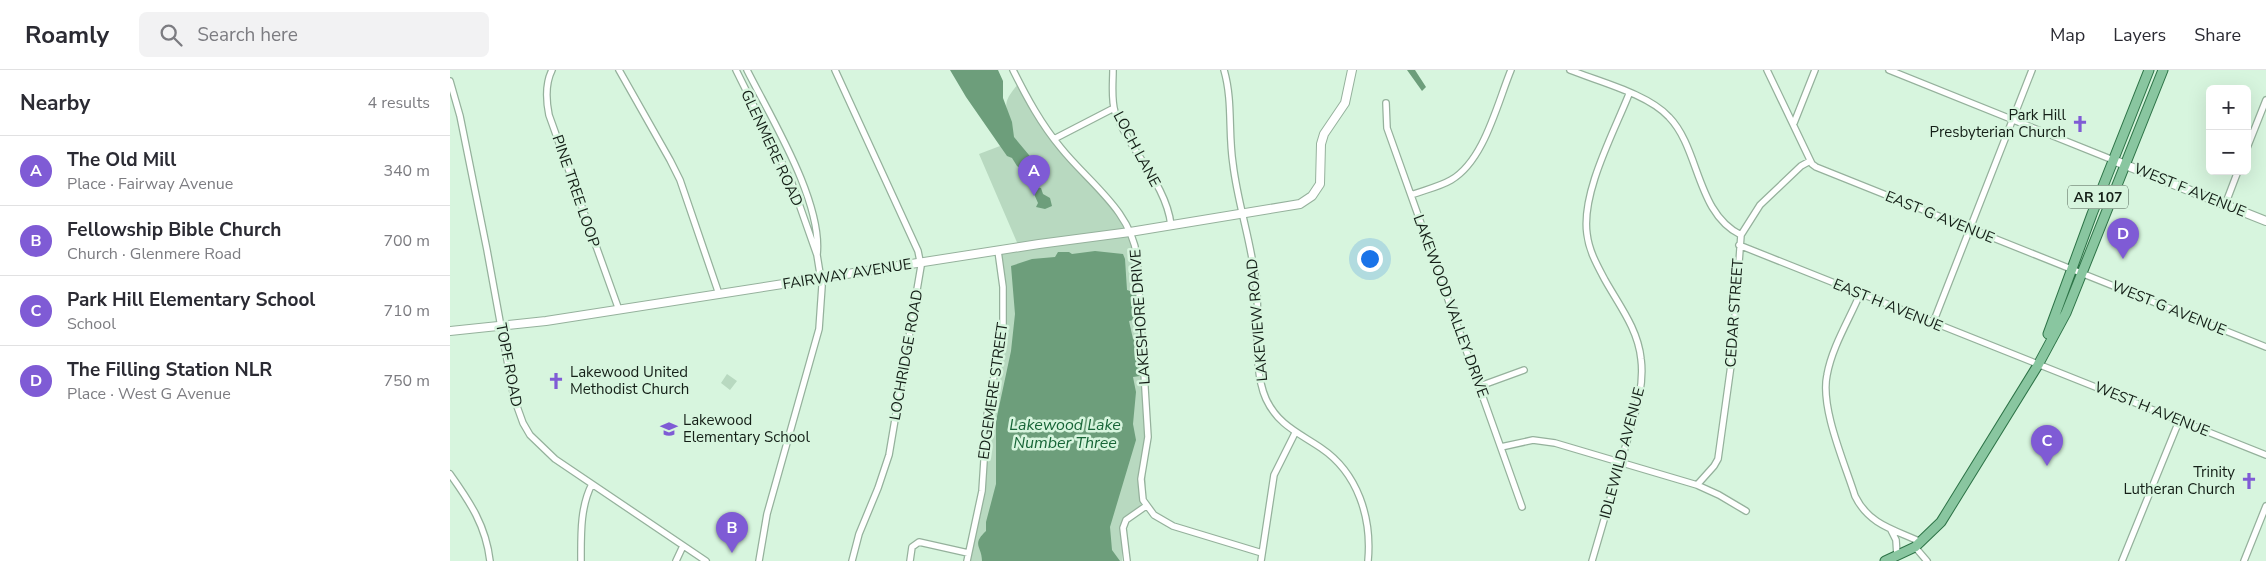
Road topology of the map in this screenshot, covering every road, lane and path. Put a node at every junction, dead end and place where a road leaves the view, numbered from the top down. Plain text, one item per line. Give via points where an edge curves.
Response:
1 (552, 70) edge
2 (619, 70) edge
3 (736, 70) edge
4 (747, 70) edge
5 (835, 70) edge
6 (1013, 70) edge
7 (1113, 70) edge
8 (1224, 70) edge
9 (1352, 70) edge
10 (1511, 70) edge
11 (1570, 70) edge
12 (1767, 70) edge
13 (1815, 70) edge
14 (1889, 70) edge
15 (2032, 70) edge
16 (2149, 70) edge
17 (2163, 70) edge
18 (450, 81) edge
19 (1630, 94) junction
20 (2266, 100) edge
21 (1386, 103) dead end
22 (1114, 108) junction
23 (2012, 119) junction
24 (1794, 123) junction
25 (2251, 138) edge
26 (1054, 139) junction
27 (2113, 160) junction
28 (1810, 161) junction
29 (2125, 165) junction
30 (2236, 175) edge
31 (1411, 195) junction
32 (2225, 205) junction
33 (1243, 214) junction
34 (2266, 221) edge
35 (1171, 225) junction
36 (1969, 228) junction
37 (1130, 232) junction
38 (1741, 235) junction
39 (1739, 245) junction
40 (998, 251) junction
41 (818, 255) junction
42 (921, 263) junction
43 (2072, 270) junction
44 (2082, 273) junction
45 (821, 279) junction
46 (719, 294) junction
47 (1860, 294) junction
48 (619, 310) junction
49 (1933, 323) junction
50 (502, 326) junction
51 (450, 331) edge
52 (2266, 347) edge
53 (2038, 365) junction
54 (1524, 370) dead end
55 (1480, 386) junction
56 (2179, 420) junction
57 (1295, 433) junction
58 (1501, 448) junction
59 (2266, 455) edge
60 (1620, 462) junction
61 (450, 474) edge
62 (592, 484) junction
63 (1697, 485) junction
64 (1146, 506) junction
65 (2266, 506) edge
66 (1522, 507) dead end
67 (1746, 511) dead end
68 (1891, 530) junction
69 (1918, 544) junction
70 (683, 546) junction
71 (1262, 552) junction
72 (968, 553) junction
73 (1897, 556) junction
74 (490, 561) edge
75 (581, 561) edge
76 (676, 561) edge
77 (706, 561) edge
78 (759, 561) edge
79 (852, 561) edge
80 (910, 561) edge
81 (967, 561) edge
82 (1127, 561) edge
83 (1261, 561) edge
84 (1368, 561) edge
85 (1592, 561) edge
86 (1885, 561) edge
87 (1927, 561) edge
88 (2122, 561) edge
89 (2244, 561) edge

1 - 48 street, PINE TREE LOOP via 547,86 549,115
2 - 46 street via 680,180
3 - 41 street, GLENMERE ROAD via 791,181
4 - 41 street, GLENMERE ROAD via 803,184 819,244
5 - 42 street, LOCHRIDGE ROAD
6 - 26 street, LAKESHORE DRIVE via 1034,111
7 - 22 street, LOCH LANE
8 - 33 street, LAKEVIEW ROAD via 1230,95 1232,162
9 - 33 street, FAIRWAY AVENUE via 1345,103 1321,144 1322,173 1316,192 1300,204
10 - 31 street via 1471,162 1450,180
11 - 19 street
12 - 24 street
13 - 24 street
14 - 23 street
15 - 23 street
16 - 27 main road, AR 107
17 - 29 main road, AR 107
18 - 50 street, TOPF ROAD via 460,116
19 - 38 street via 1649,102 1673,122 1709,200 1726,226
19 - 60 street, IDLEWILD AVENUE via 1592,190 1586,222 1590,250 1630,323 1642,358 1640,390
20 - 25 street
21 - 31 street, LAKEWOOD VALLEY DRIVE via 1387,128
22 - 26 street
22 - 35 street, LOCH LANE via 1166,202
23 - 27 street
23 - 36 street
24 - 28 street
26 - 37 street, LAKESHORE DRIVE via 1118,211
27 - 29 street, WEST F AVENUE
27 - 43 main road, AR 107
28 - 36 street, EAST G AVENUE via 1816,167
28 - 38 street, CEDAR STREET via 1760,205
29 - 32 street, WEST F AVENUE
29 - 44 main road, AR 107
30 - 32 street
31 - 55 street, LAKEWOOD VALLEY DRIVE
32 - 34 street, WEST F AVENUE
33 - 35 street, FAIRWAY AVENUE
33 - 57 street, LAKEVIEW ROAD via 1254,270 1259,373 1264,393 1278,418
35 - 37 street, FAIRWAY AVENUE
36 - 43 street, EAST G AVENUE
36 - 49 street
37 - 40 street, FAIRWAY AVENUE
37 - 64 street, LAKESHORE DRIVE via 1137,258 1145,389 1148,443 1140,488
38 - 39 street, CEDAR STREET
39 - 47 street, EAST H AVENUE
39 - 63 street, CEDAR STREET via 1732,358 1718,459
40 - 42 street, FAIRWAY AVENUE
40 - 72 street, EDGEMERE STREET via 1003,287 1003,327 987,415 982,491
41 - 45 street, GLENMERE ROAD
42 - 45 street, FAIRWAY AVENUE
42 - 79 street, LOCHRIDGE ROAD via 888,455
43 - 44 street, WEST G AVENUE
43 - 53 main road, AR 107
44 - 52 street, WEST G AVENUE
44 - 53 main road, AR 107
45 - 46 street, FAIRWAY AVENUE
45 - 78 street, GLENMERE ROAD via 819,329 767,514
46 - 48 street, FAIRWAY AVENUE
47 - 49 street, EAST H AVENUE
47 - 68 street via 1826,376 1826,397 1858,502 1868,516
48 - 50 street, FAIRWAY AVENUE
49 - 53 street, EAST H AVENUE
50 - 51 street, FAIRWAY AVENUE
50 - 62 street, TOPF ROAD via 514,398 525,428 542,449
53 - 56 street, WEST H AVENUE
53 - 69 main road, AR 107 via 1948,514
54 - 55 street
55 - 58 street, LAKEWOOD VALLEY DRIVE
56 - 59 street, WEST H AVENUE
56 - 88 street
57 - 71 street via 1274,475
57 - 84 street, LAKEVIEW ROAD via 1334,459 1354,485 1367,520
58 - 60 street via 1524,441 1545,440
58 - 66 street, LAKEWOOD VALLEY DRIVE
60 - 63 street
60 - 85 street, IDLEWILD AVENUE
61 - 74 street via 478,516
62 - 70 street, TOPF ROAD
62 - 75 street via 582,524
63 - 67 street
64 - 71 street via 1173,526
64 - 82 street via 1126,520 1122,528
65 - 89 street
68 - 69 street
68 - 73 street via 1896,540
69 - 73 main road, AR 107
69 - 87 street
70 - 76 street
70 - 77 street, TOPF ROAD
71 - 83 street
72 - 80 street via 919,542 912,547
72 - 81 street, EDGEMERE STREET
73 - 86 main road, AR 107

